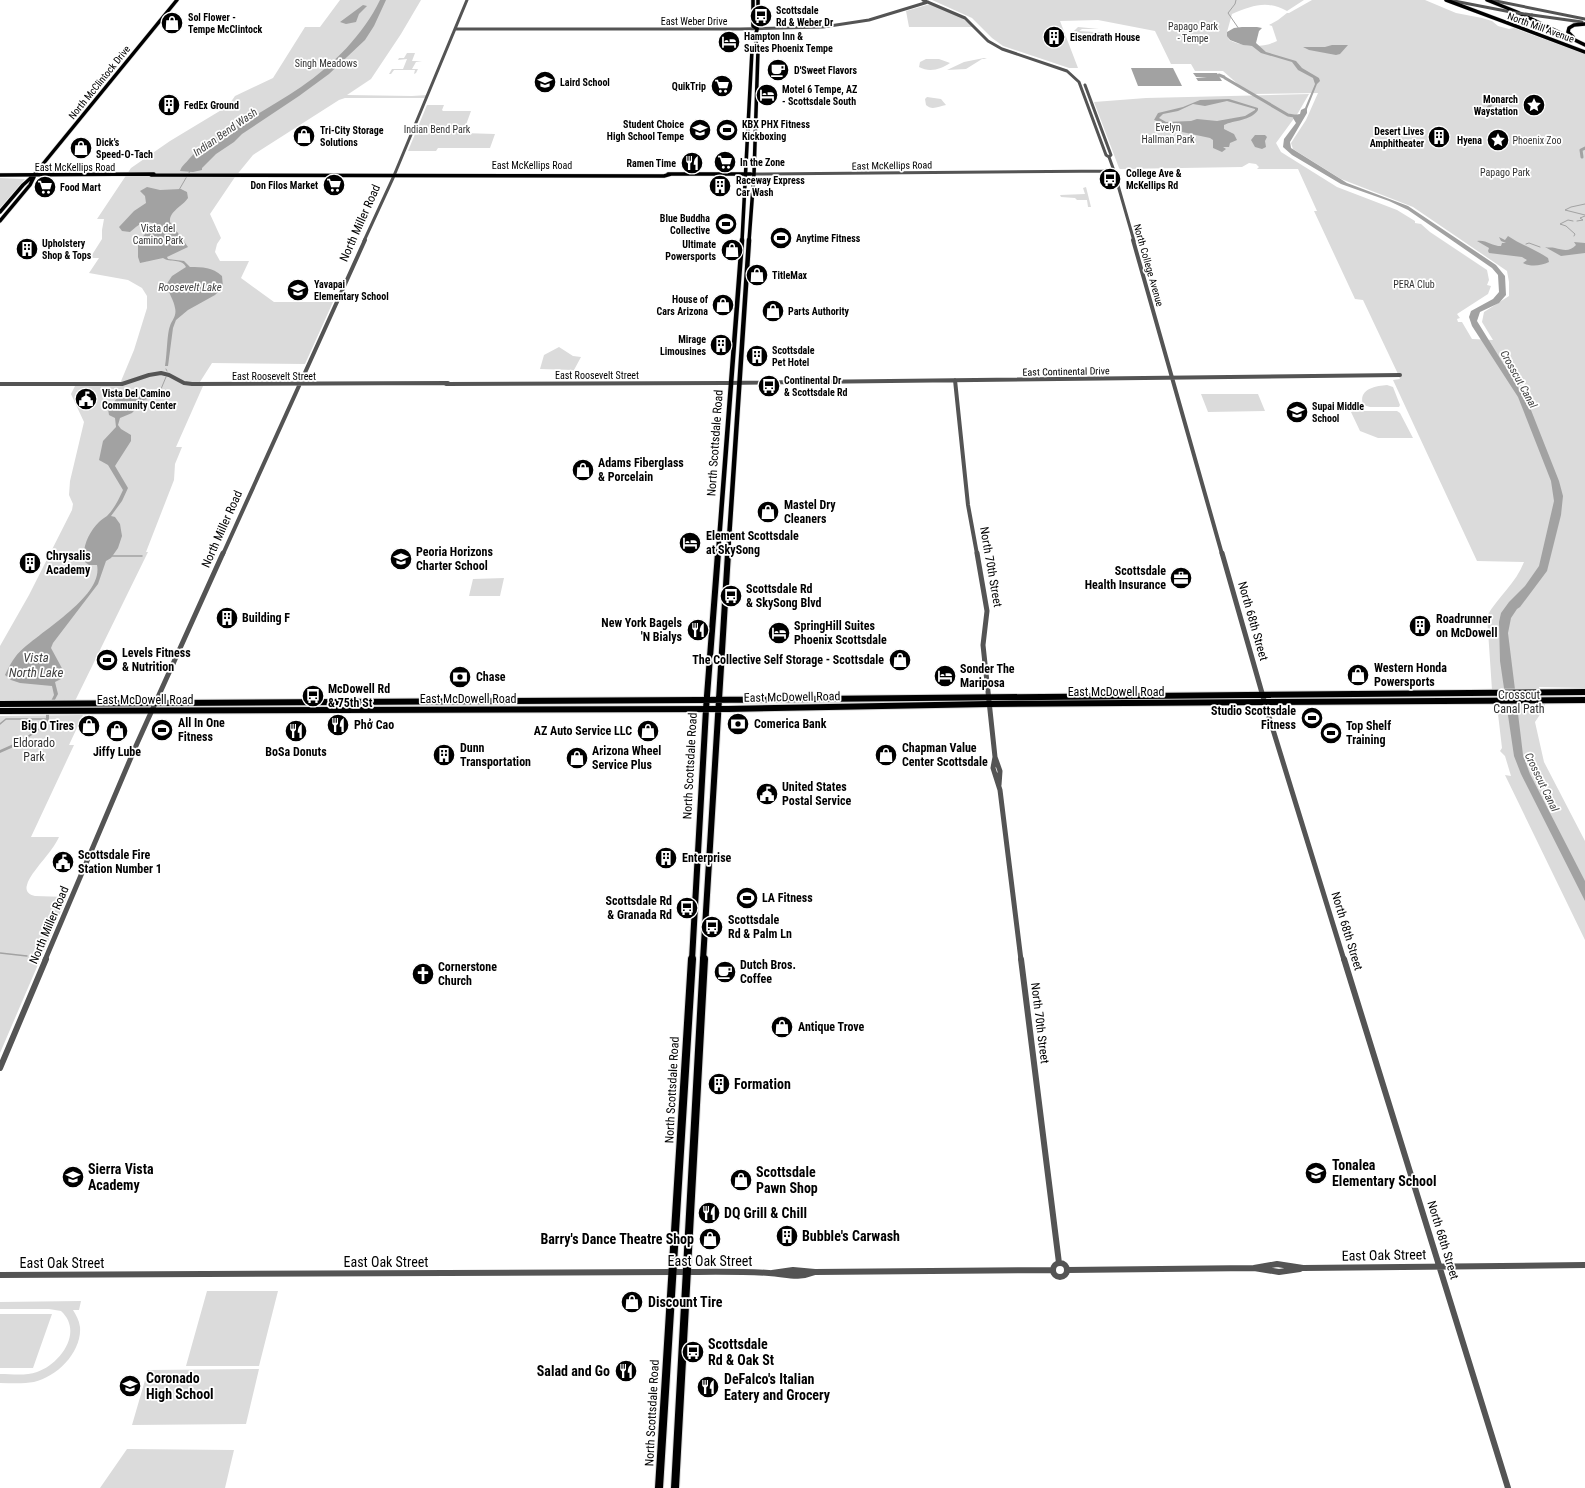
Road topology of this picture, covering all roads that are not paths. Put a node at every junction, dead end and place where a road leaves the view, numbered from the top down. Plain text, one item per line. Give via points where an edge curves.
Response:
1 (177, 0) edge
2 (467, 0) edge
3 (753, 0) edge
4 (758, 0) edge
5 (923, 0) edge
6 (1448, 0) edge
7 (1487, 0) edge
8 (1491, 0) edge
9 (929, 1) edge
10 (1585, 22) edge
11 (756, 28) junction
12 (455, 29) junction
13 (1558, 32) junction
14 (1550, 38) junction
15 (1579, 42) junction
16 (1585, 45) edge
17 (755, 47) junction
18 (1584, 51) edge
19 (1114, 171) junction
20 (747, 174) junction
21 (754, 174) junction
22 (0, 175) edge
23 (34, 175) junction
24 (394, 175) junction
25 (0, 212) edge
26 (0, 221) edge
27 (1400, 375) dead end
28 (1172, 378) junction
29 (955, 380) junction
30 (739, 382) junction
31 (731, 383) junction
32 (0, 384) edge
33 (300, 384) junction
34 (1585, 692) edge
35 (1263, 694) junction
36 (1349, 694) junction
37 (1163, 695) junction
38 (1112, 696) junction
39 (988, 697) junction
40 (844, 698) junction
41 (707, 700) junction
42 (719, 700) junction
43 (1585, 700) edge
44 (1265, 702) junction
45 (1352, 702) junction
46 (155, 703) junction
47 (1113, 703) junction
48 (1165, 703) junction
49 (0, 704) edge
50 (989, 704) junction
51 (845, 706) junction
52 (706, 709) junction
53 (718, 709) junction
54 (0, 711) edge
55 (152, 711) junction
56 (0, 1068) edge
57 (1059, 1263) junction
58 (1585, 1265) edge
59 (1439, 1267) junction
60 (1053, 1270) junction
61 (1067, 1270) junction
62 (673, 1272) junction
63 (686, 1273) junction
64 (0, 1275) edge
65 (659, 1488) edge
66 (675, 1488) edge
67 (1508, 1488) edge

1 - 23 main road, North McClintock Drive
2 - 12 street, North Miller Road
3 - 11 main road, North Scottsdale Road via 753,26
4 - 11 main road, North Scottsdale Road
5 - 9 street, North College Avenue
6 - 10 street, bridge
6 - 14 main road, North Mill Avenue
7 - 13 main road, North Mill Avenue
8 - 10 street
9 - 11 street, East Weber Drive via 869,20 843,25
9 - 19 street, North College Avenue via 965,18 988,41 1002,50 1061,68 1072,74 1081,86
10 - 15 main road via 1568,30
11 - 12 street, East Weber Drive
11 - 17 main road, North Scottsdale Road
12 - 24 street, North Miller Road
13 - 14 main road
13 - 15 main road, North Mill Avenue
14 - 18 main road, North Mill Avenue
15 - 16 main road, North Mill Avenue
17 - 20 main road, North Scottsdale Road via 752,50
17 - 21 main road, North Scottsdale Road via 758,50
19 - 21 street, East McKellips Road
19 - 28 street, North College Avenue
20 - 21 main road, East McKellips Road
20 - 24 main road, East McKellips Road
20 - 31 main road, North Scottsdale Road
21 - 30 main road, North Scottsdale Road
22 - 23 main road, East McKellips Road
23 - 24 main road, East McKellips Road
23 - 25 main road
23 - 26 main road via 30,185
24 - 33 street, North Miller Road
27 - 28 street, East Continental Drive
28 - 29 street, East Continental Drive
28 - 35 street, North 68th Street
29 - 30 street, East Continental Drive
29 - 39 street, North 70th Street via 968,505 988,618 982,641
30 - 31 street, East Continental Drive
30 - 42 main road, North Scottsdale Road
31 - 33 street, East Roosevelt Street
31 - 41 main road, North Scottsdale Road
32 - 33 street, East Roosevelt Street via 96,386 126,383 149,375 161,374 192,384
33 - 46 street, North Miller Road
34 - 36 main road, East McDowell Road
35 - 36 main road, East McDowell Road
35 - 37 main road, East McDowell Road
35 - 44 street, North 68th Street
36 - 45 main road
37 - 38 main road, East McDowell Road
37 - 48 main road
38 - 39 main road, East McDowell Road
38 - 47 main road
39 - 40 main road, East McDowell Road
39 - 50 street, North 70th Street
40 - 42 main road, East McDowell Road
40 - 51 main road
41 - 42 main road, East McDowell Road
41 - 46 main road, East McDowell Road
41 - 52 main road, North Scottsdale Road
42 - 53 main road, North Scottsdale Road
43 - 45 main road, East McDowell Road
44 - 45 main road, East McDowell Road
44 - 48 main road, East McDowell Road
44 - 59 street, North 68th Street
46 - 49 main road, East McDowell Road
46 - 55 street, North Miller Road
47 - 48 main road, East McDowell Road
47 - 50 main road, East McDowell Road
50 - 51 main road, East McDowell Road
50 - 57 street, North 70th Street via 995,778 999,785
51 - 53 main road, East McDowell Road
52 - 53 main road, East McDowell Road
52 - 55 main road, East McDowell Road
52 - 62 main road, North Scottsdale Road
53 - 63 main road, North Scottsdale Road
54 - 55 main road, East McDowell Road
55 - 56 street, North Miller Road
57 - 60 street
57 - 61 street
58 - 59 street, East Oak Street
59 - 61 street, East Oak Street via 1303,1268 1278,1272 1254,1268
59 - 67 street, North 68th Street
60 - 61 street, East Oak Street via 1061,1276
60 - 63 street, East Oak Street via 815,1272 802,1276 771,1273
62 - 63 street, East Oak Street
62 - 64 street, East Oak Street
62 - 65 main road, North Scottsdale Road
63 - 66 main road, North Scottsdale Road

